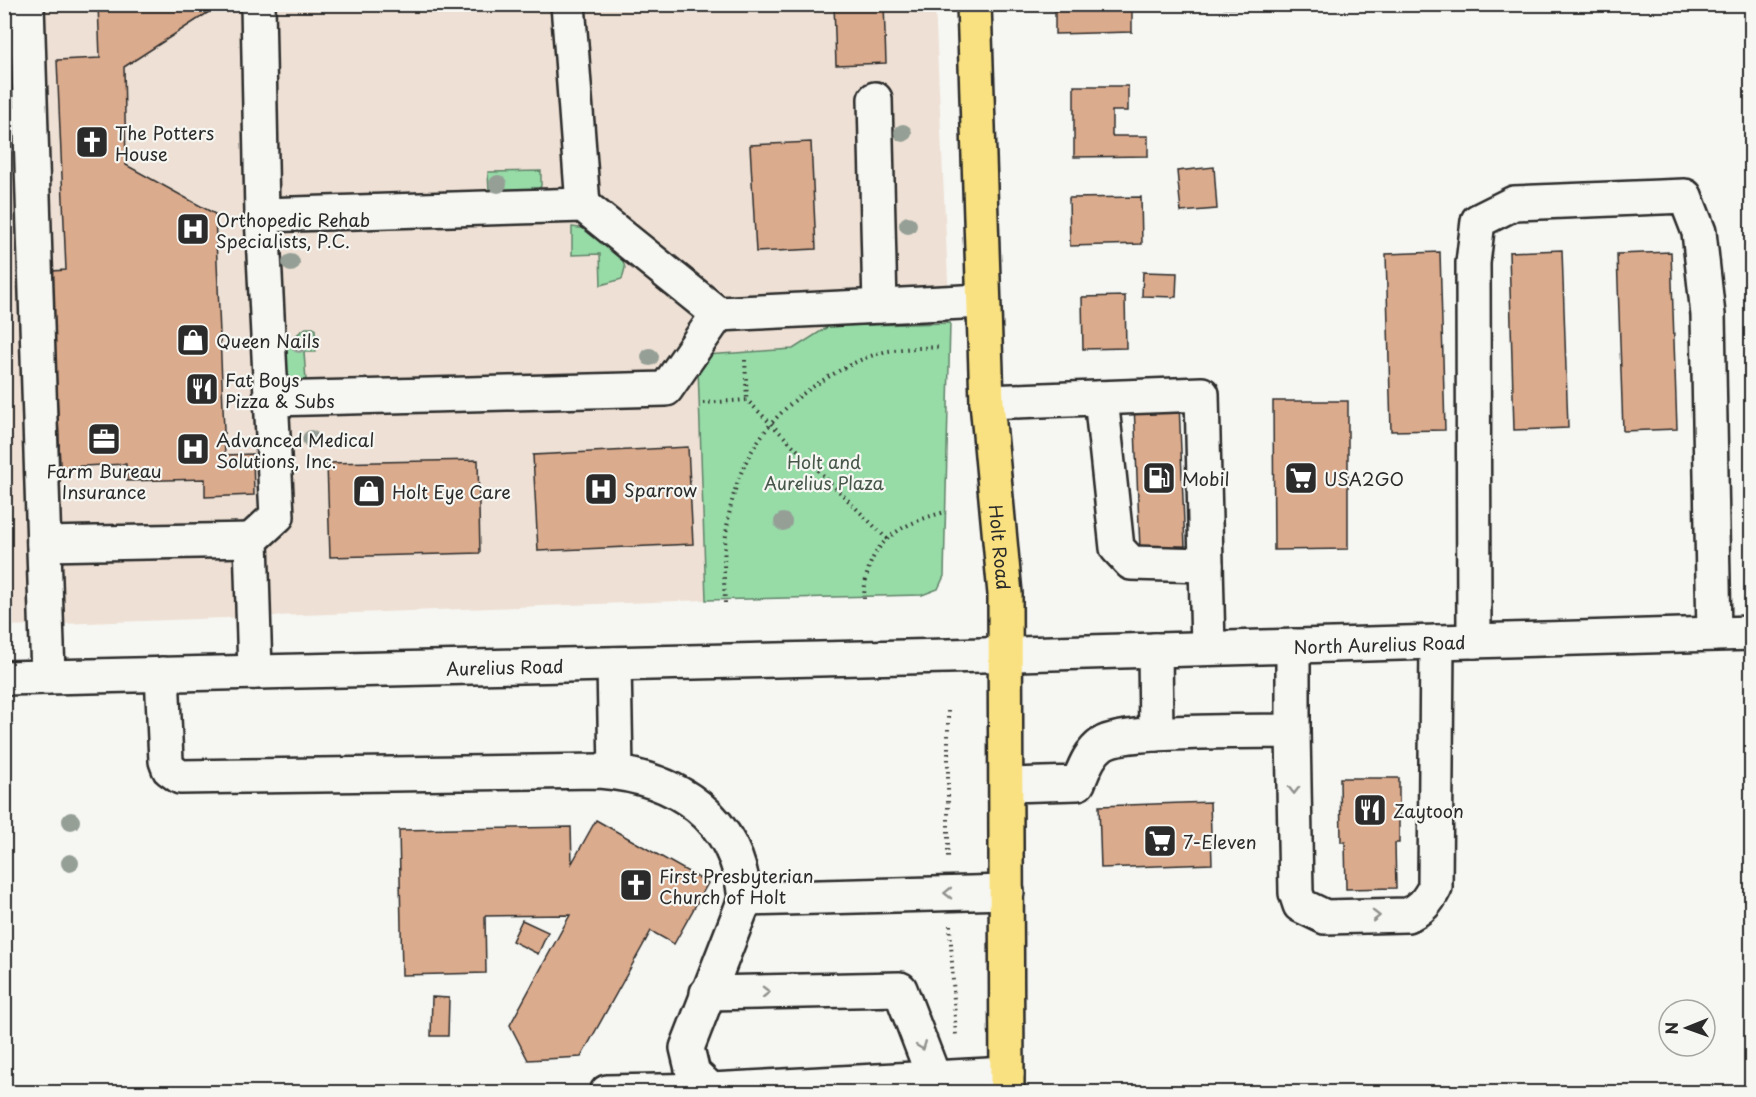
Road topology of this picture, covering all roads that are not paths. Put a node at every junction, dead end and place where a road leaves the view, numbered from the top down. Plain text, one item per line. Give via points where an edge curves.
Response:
1 (27, 4) edge
2 (258, 4) edge
3 (568, 4) edge
4 (974, 4) edge
5 (875, 99) dead end
6 (583, 206) junction
7 (262, 215) junction
8 (983, 301) junction
9 (879, 306) junction
10 (718, 314) junction
11 (1101, 398) junction
12 (271, 399) junction
13 (987, 402) junction
14 (251, 540) junction
15 (44, 544) junction
16 (1206, 565) junction
17 (1752, 633) edge
18 (1714, 634) junction
19 (1474, 641) junction
20 (1437, 642) junction
21 (1293, 646) junction
22 (1209, 648) junction
23 (1155, 650) junction
24 (1005, 654) junction
25 (614, 664) junction
26 (255, 672) junction
27 (162, 674) junction
28 (48, 677) junction
29 (4, 678) edge
30 (1293, 731) junction
31 (1156, 734) junction
32 (616, 772) junction
33 (1006, 785) junction
34 (1007, 892) junction
35 (745, 899) junction
36 (707, 993) junction
37 (934, 1078) junction
38 (1007, 1083) edge
39 (711, 1090) junction
40 (607, 1092) edge

1 - 15 street
2 - 7 street
3 - 6 street
4 - 8 main road, Holt Road
5 - 9 street
6 - 7 street
6 - 10 street
7 - 12 street
8 - 9 street
8 - 13 main road, Holt Road
9 - 10 street
10 - 12 street via 666,389
11 - 13 street
11 - 16 street via 1117,548 1131,562
11 - 16 street via 1202,394
12 - 14 street via 277,516
13 - 24 main road, Holt Road via 1005,594
14 - 15 street
14 - 26 street
15 - 28 street
16 - 22 street
17 - 18 street, North Aurelius Road
18 - 19 street, North Aurelius Road
18 - 19 street via 1708,315 1699,232 1685,196 1641,196 1514,202 1478,221 1473,263
19 - 20 street, North Aurelius Road
20 - 21 street, North Aurelius Road
30 -> 20 street via 1296,893 1300,905 1325,917 1407,915 1418,911 1435,887
21 - 22 street, North Aurelius Road
21 - 30 street
22 - 23 street, North Aurelius Road
23 - 24 street, North Aurelius Road
23 - 31 street
24 - 25 street, Aurelius Road
24 - 33 main road, Holt Road
25 - 26 street, Aurelius Road
25 - 32 street
26 - 27 street, Aurelius Road
27 - 28 street, Aurelius Road
27 - 32 street via 166,761 169,769 180,777
28 - 29 street, Aurelius Road
30 - 31 street
31 - 33 street via 1130,735 1102,744 1078,783
32 - 35 street via 650,779 673,790 717,824 737,860
33 - 34 main road, Holt Road
34 -> 35 street
34 - 38 main road, Holt Road
35 - 36 street
36 -> 37 street via 900,989
36 - 39 street via 687,1048 693,1073
37 - 38 street
37 - 39 street
39 - 40 street

